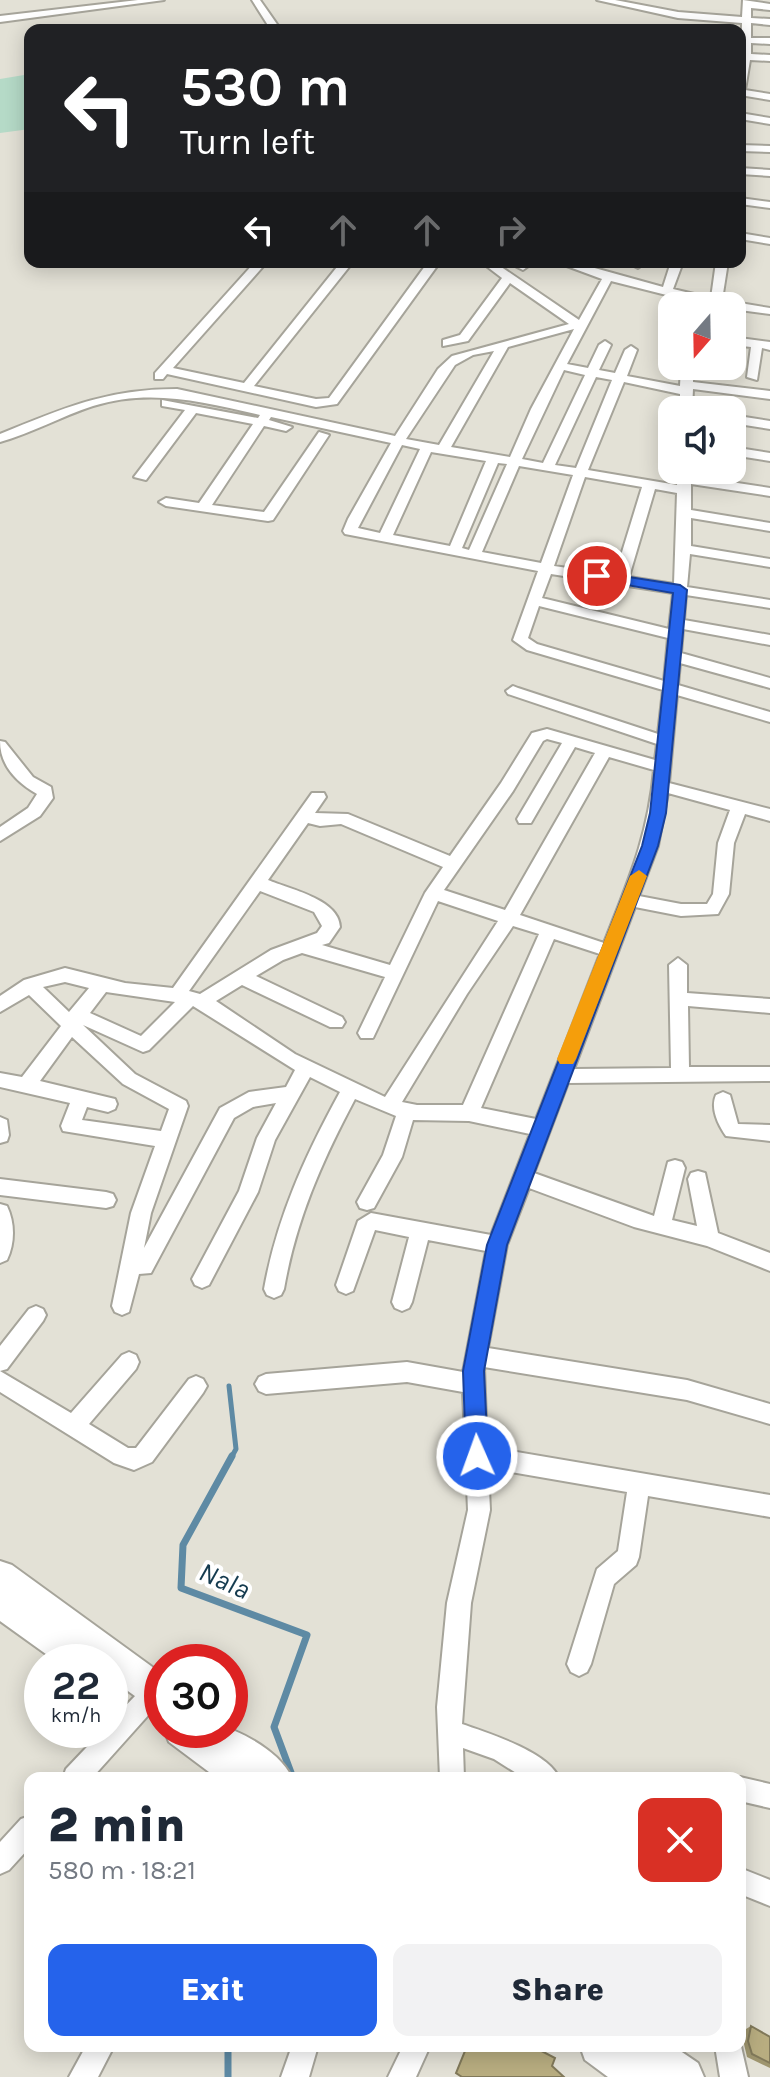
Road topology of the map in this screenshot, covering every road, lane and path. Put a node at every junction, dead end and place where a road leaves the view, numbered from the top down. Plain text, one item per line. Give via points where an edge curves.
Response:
1 (160, 0) edge
2 (256, 0) edge
3 (601, 0) edge
4 (747, 3) edge
5 (770, 7) edge
6 (38, 14) junction
7 (0, 19) edge
8 (269, 20) junction
9 (746, 20) junction
10 (770, 22) edge
11 (45, 24) edge
12 (264, 24) edge
13 (272, 24) edge
14 (745, 24) edge
15 (746, 40) edge
16 (770, 41) edge
17 (770, 58) edge
18 (746, 59) edge
19 (746, 93) edge
20 (770, 97) edge
21 (746, 117) edge
22 (770, 121) edge
23 (746, 148) edge
24 (770, 149) edge
25 (746, 171) edge
26 (770, 173) edge
27 (746, 202) edge
28 (770, 205) edge
29 (746, 237) edge
30 (770, 241) edge
31 (256, 268) edge
32 (342, 268) edge
33 (430, 268) edge
34 (496, 268) edge
35 (580, 268) edge
36 (675, 268) edge
37 (721, 268) edge
38 (509, 276) junction
39 (608, 277) junction
40 (667, 291) junction
41 (671, 292) edge
42 (718, 292) edge
43 (746, 308) edge
44 (770, 311) edge
45 (580, 324) junction
46 (447, 343) dead end
47 (503, 345) junction
48 (605, 345) dead end
49 (763, 345) edge
50 (631, 350) dead end
51 (560, 366) junction
52 (166, 370) junction
53 (592, 373) junction
54 (753, 377) dead end
55 (618, 378) junction
56 (686, 380) edge
57 (247, 387) junction
58 (686, 388) junction
59 (141, 393) junction
60 (770, 395) edge
61 (686, 396) edge
62 (160, 401) dead end
63 (193, 408) junction
64 (265, 416) junction
65 (746, 421) edge
66 (770, 425) edge
67 (323, 435) junction
68 (0, 438) edge
69 (351, 441) dead end
70 (400, 441) junction
71 (427, 447) junction
72 (443, 450) junction
73 (746, 453) edge
74 (770, 457) edge
75 (494, 458) junction
76 (514, 461) junction
77 (548, 466) junction
78 (581, 471) junction
79 (141, 477) dead end
80 (658, 482) edge
81 (650, 483) junction
82 (684, 484) edge
83 (717, 484) edge
84 (770, 492) edge
85 (166, 502) dead end
86 (204, 506) junction
87 (685, 513) junction
88 (770, 527) edge
89 (384, 539) junction
90 (684, 549) junction
91 (454, 552) junction
92 (474, 555) junction
93 (770, 563) edge
94 (548, 569) junction
95 (621, 580) junction
96 (680, 590) junction
97 (535, 601) junction
98 (770, 604) edge
99 (676, 629) junction
100 (770, 640) edge
101 (673, 656) junction
102 (770, 683) edge
103 (669, 689) junction
104 (513, 691) dead end
105 (770, 717) edge
106 (571, 741) junction
107 (664, 741) junction
108 (0, 746) edge
109 (604, 751) junction
110 (662, 777) junction
111 (318, 797) dead end
112 (739, 807) junction
113 (770, 815) edge
114 (305, 816) junction
115 (525, 819) dead end
116 (0, 835) edge
117 (452, 864) junction
118 (258, 883) junction
119 (433, 893) junction
120 (630, 900) junction
121 (509, 919) junction
122 (549, 931) junction
123 (302, 946) junction
124 (610, 951) junction
125 (678, 965) dead end
126 (395, 973) junction
127 (240, 976) junction
128 (30, 985) junction
129 (101, 985) junction
130 (189, 998) junction
131 (679, 999) junction
132 (0, 1005) edge
133 (770, 1006) edge
134 (73, 1020) junction
135 (336, 1022) dead end
136 (367, 1033) dead end
137 (306, 1068) junction
138 (770, 1074) edge
139 (560, 1076) junction
140 (680, 1076) junction
141 (0, 1080) edge
142 (26, 1086) junction
143 (351, 1089) junction
144 (292, 1093) junction
145 (81, 1098) junction
146 (723, 1100) dead end
147 (108, 1104) dead end
148 (398, 1109) junction
149 (469, 1113) junction
150 (0, 1125) edge
151 (540, 1128) junction
152 (770, 1133) edge
153 (0, 1135) edge
154 (167, 1140) junction
155 (675, 1168) dead end
156 (522, 1177) junction
157 (698, 1179) dead end
158 (0, 1187) edge
159 (106, 1200) dead end
160 (367, 1202) dead end
161 (0, 1212) edge
162 (661, 1226) junction
163 (421, 1230) junction
164 (709, 1238) junction
165 (497, 1245) junction
166 (0, 1254) edge
167 (770, 1262) edge
168 (144, 1267) dead end
169 (202, 1279) dead end
170 (346, 1285) dead end
171 (274, 1289) dead end
172 (402, 1302) dead end
173 (122, 1306) dead end
174 (36, 1315) dead end
175 (476, 1356) junction
176 (0, 1362) edge
177 (129, 1362) dead end
178 (0, 1381) edge
179 (266, 1384) dead end
180 (474, 1384) junction
181 (196, 1386) dead end
182 (770, 1414) edge
183 (75, 1425) junction
184 (477, 1456) junction
185 (639, 1484) junction
186 (770, 1506) edge
187 (0, 1577) edge
188 (0, 1601) edge
189 (61, 1644) edge
190 (579, 1664) dead end
191 (144, 1695) edge
192 (144, 1716) edge
193 (450, 1732) junction
194 (212, 1755) edge
195 (82, 1772) edge
196 (254, 1772) edge
197 (452, 1772) edge
198 (537, 1772) edge
199 (746, 1790) edge
200 (770, 1796) edge
201 (24, 1835) edge
202 (0, 1861) edge
203 (746, 1883) edge
204 (770, 1893) edge
205 (98, 2052) edge
206 (303, 2052) edge
207 (414, 2052) edge
208 (607, 2052) edge
209 (649, 2052) edge
210 (729, 2052) edge
211 (83, 2077) edge
212 (295, 2077) edge
213 (402, 2077) edge
214 (641, 2077) edge
215 (684, 2077) edge
216 (734, 2077) edge

1 - 6 street
2 - 8 street
3 - 9 street via 662,13
4 - 5 street
4 - 9 street
6 - 7 street
6 - 11 street
8 - 12 street
8 - 13 street
9 - 10 street
9 - 14 street
15 - 16 street
17 - 18 street
19 - 20 street
21 - 22 street
23 - 24 street
25 - 26 street
27 - 28 street
29 - 30 street
31 - 52 street
32 - 57 street
33 - 57 street via 333,401 316,403
34 - 38 street
35 - 39 street
36 - 40 street
37 - 42 street
38 - 45 street
38 - 46 street via 464,338
39 - 40 street
39 - 45 street
40 - 41 street
43 - 44 street
45 - 47 street
45 - 51 street
47 - 70 street via 453,359
47 - 72 street
48 - 53 street
49 - 54 street
50 - 55 street
51 - 53 street
51 - 76 street
52 - 57 street
52 - 59 street
53 - 55 street
53 - 77 street
55 - 58 street
55 - 78 street
56 - 58 street
58 - 60 street
58 - 61 street
59 - 64 street via 207,397
59 - 68 street via 92,402
62 - 63 street
63 - 64 street
63 - 79 street
64 - 67 street
64 - 70 street
64 - 86 street
65 - 66 street
67 - 69 street
67 - 86 street via 268,517
70 - 71 street
70 - 89 street via 349,528
71 - 72 street
71 - 89 street
72 - 75 street
73 - 74 street
75 - 76 street
75 - 91 street
76 - 77 street
76 - 92 street
77 - 78 street
78 - 81 street
78 - 94 street
80 - 81 street
81 - 95 street
82 - 87 street
83 - 84 street
85 - 86 street
87 - 88 street
87 - 90 street
89 - 91 street
90 - 93 street
90 - 96 street
91 - 92 street
92 - 94 street
94 - 95 street
94 - 97 street
95 - 96 street
96 - 98 street
96 - 99 street
97 - 99 street
97 - 103 street via 519,636 524,644
99 - 100 street
99 - 101 street
101 - 102 street
101 - 103 street
103 - 105 street
103 - 107 street
104 - 107 street
106 - 109 street
106 - 115 street
106 - 117 street via 547,734 537,737
107 - 110 street
108 - 116 street via 19,773 45,791 45,798
109 - 110 street
109 - 121 street
110 - 112 street
110 - 120 street via 650,846
111 - 114 street
112 - 113 street
112 - 120 street via 726,843 721,894 712,910
114 - 117 street via 342,818
114 - 118 street
117 - 119 street
118 - 123 street via 320,908 331,920 323,938
118 - 130 street
119 - 121 street
119 - 126 street
120 - 124 street
121 - 122 street
121 - 148 street via 461,989
122 - 124 street
122 - 149 street
123 - 126 street
123 - 127 street
124 - 139 street
125 - 131 street
126 - 136 street
127 - 130 street
127 - 135 street
128 - 129 street via 65,975
128 - 132 street
128 - 134 street
129 - 130 street
129 - 134 street
130 - 134 street via 143,1045
130 - 137 street
131 - 133 street
131 - 140 street
134 - 142 street
134 - 154 street via 129,1079 178,1104
137 - 143 street
137 - 144 street
138 - 140 street
139 - 140 street
139 - 151 street
141 - 142 street
142 - 145 street
143 - 148 street
143 - 171 street via 295,1197
144 - 168 street via 249,1100 227,1113
144 - 169 street
145 - 147 street
145 - 154 street via 70,1126
146 - 152 street via 733,1131
148 - 149 street
148 - 160 street via 392,1157
149 - 151 street
150 - 153 street
151 - 156 street
154 - 173 street via 141,1213
155 - 162 street
156 - 162 street
156 - 165 street
157 - 164 street
158 - 159 street
161 - 166 street
162 - 164 street
163 - 165 street
163 - 170 street via 368,1223
163 - 172 street
164 - 167 street
165 - 175 street
174 - 176 street
175 - 180 street
175 - 182 street via 687,1390
177 - 183 street
178 - 183 street
179 - 180 street via 396,1372
180 - 184 street
181 - 183 street via 139,1459 122,1456
184 - 185 street
184 - 193 street via 479,1510 459,1603
185 - 186 street
185 - 190 street via 628,1557 605,1577
187 - 191 street
188 - 189 street
192 - 195 street
193 - 197 street
193 - 198 street via 500,1749
194 - 196 street
199 - 200 street
201 - 202 street
203 - 204 street
205 - 211 street
206 - 212 street
207 - 213 street
208 - 214 street
209 - 215 street
210 - 216 street

